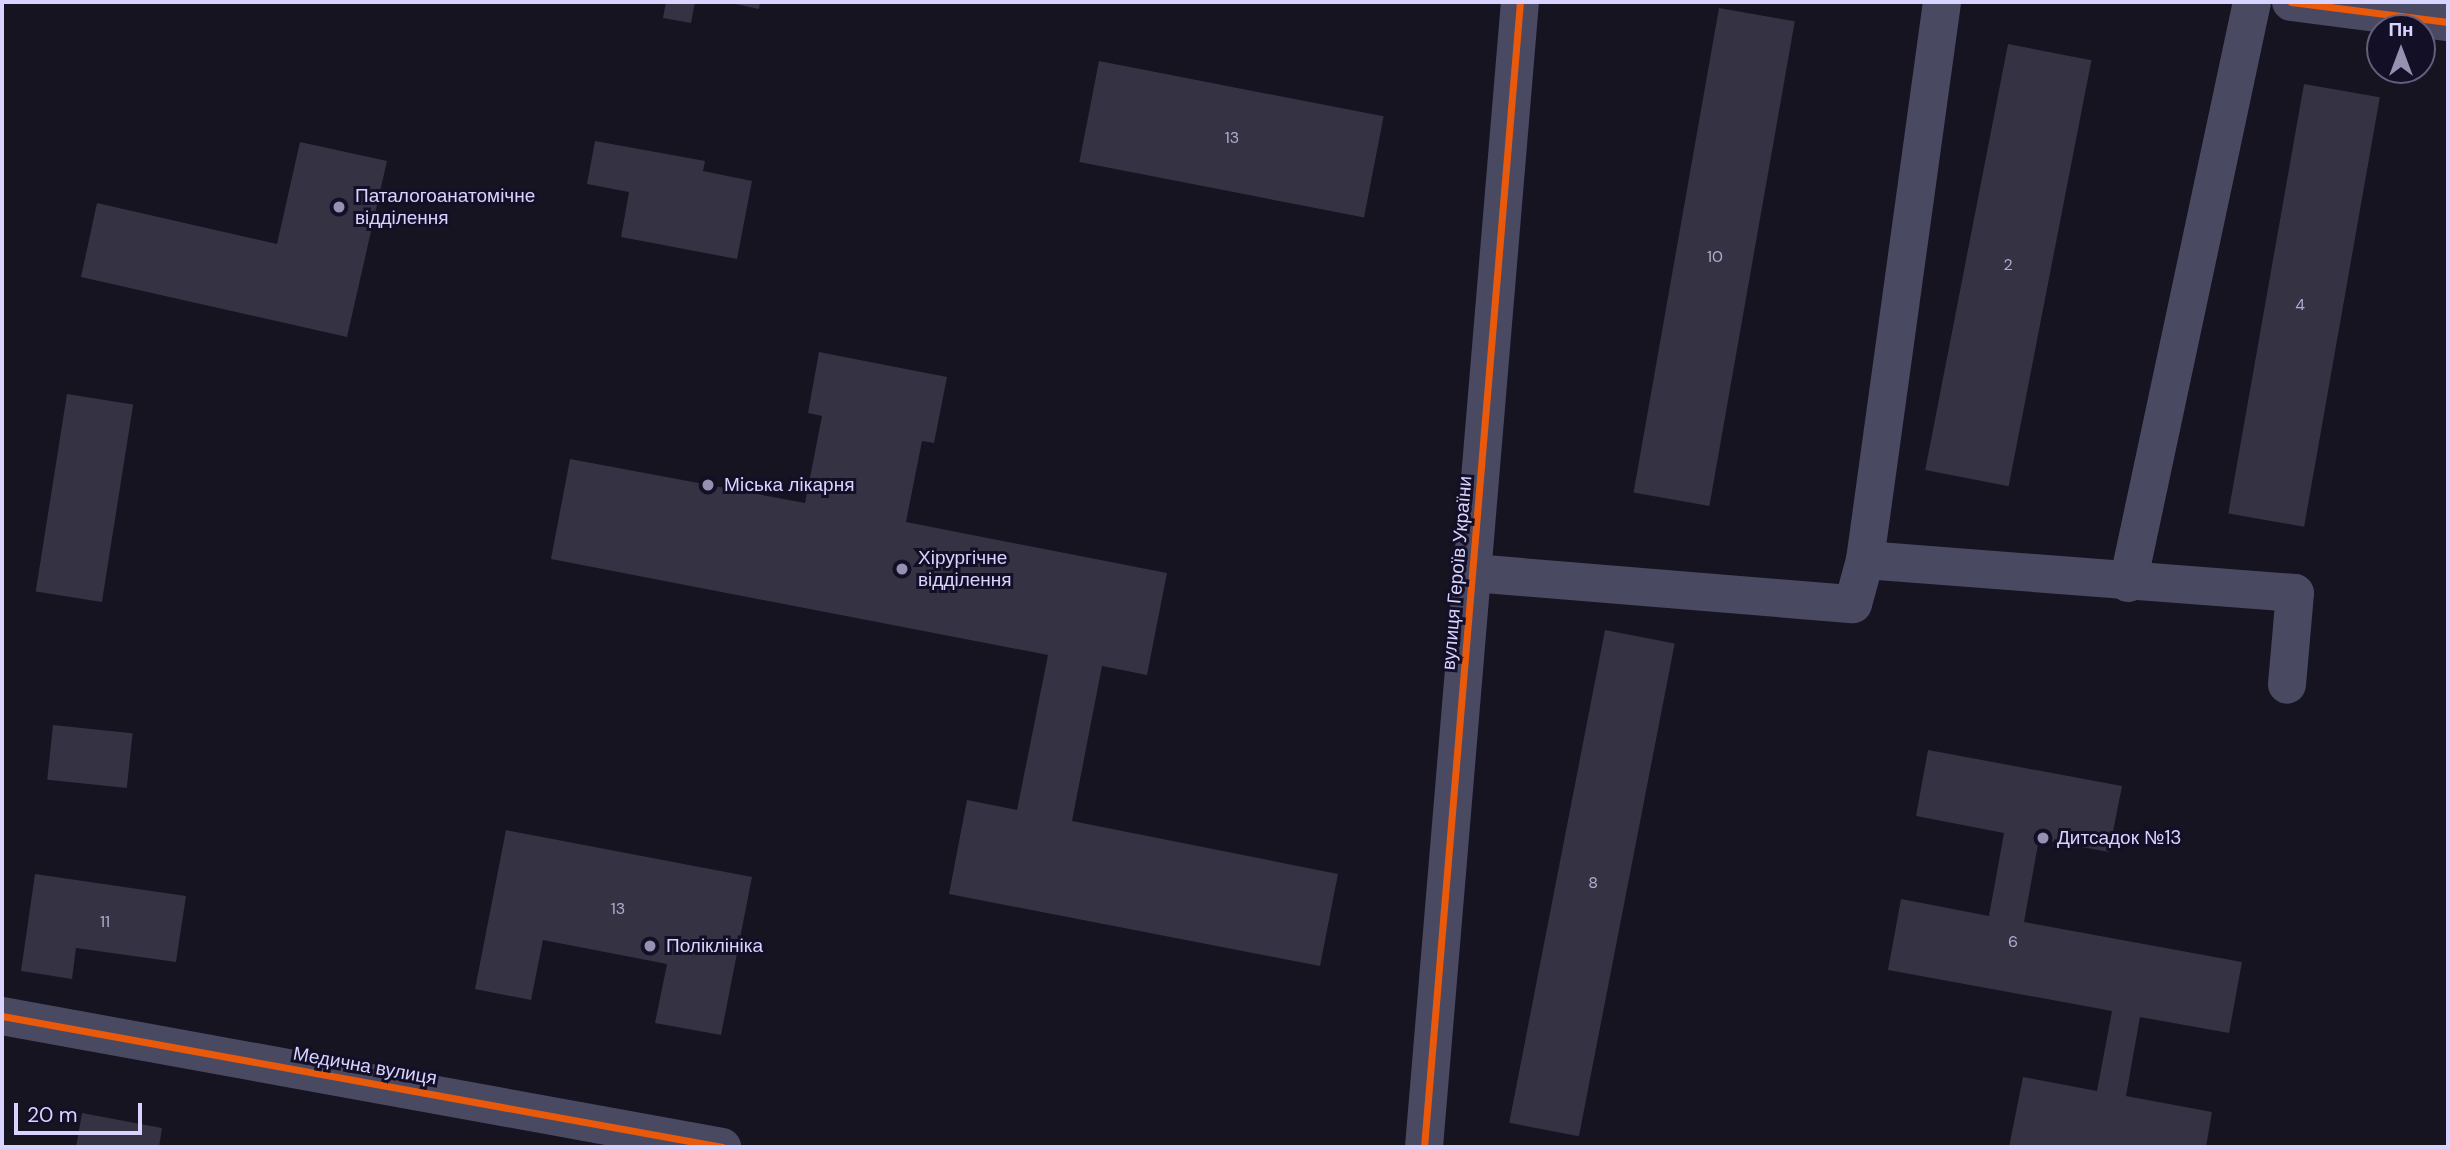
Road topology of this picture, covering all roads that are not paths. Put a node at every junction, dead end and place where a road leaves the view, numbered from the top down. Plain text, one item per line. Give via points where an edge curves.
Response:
1 (1520, 2) edge
2 (1942, 2) edge
3 (2252, 2) edge
4 (2291, 2) edge
5 (2448, 22) edge
6 (1865, 560) junction
7 (1473, 573) junction
8 (2128, 583) junction
9 (2287, 685) dead end
10 (2, 1016) edge
11 (723, 1147) edge
12 (1423, 1147) edge

1 - 7 street, вулиця Героїв України
2 - 6 street
3 - 8 street
4 - 5 street
6 - 7 street via 1853,604
6 - 8 street
7 - 12 street, вулиця Героїв України
8 - 9 street via 2295,593
10 - 11 street, Медична вулиця

